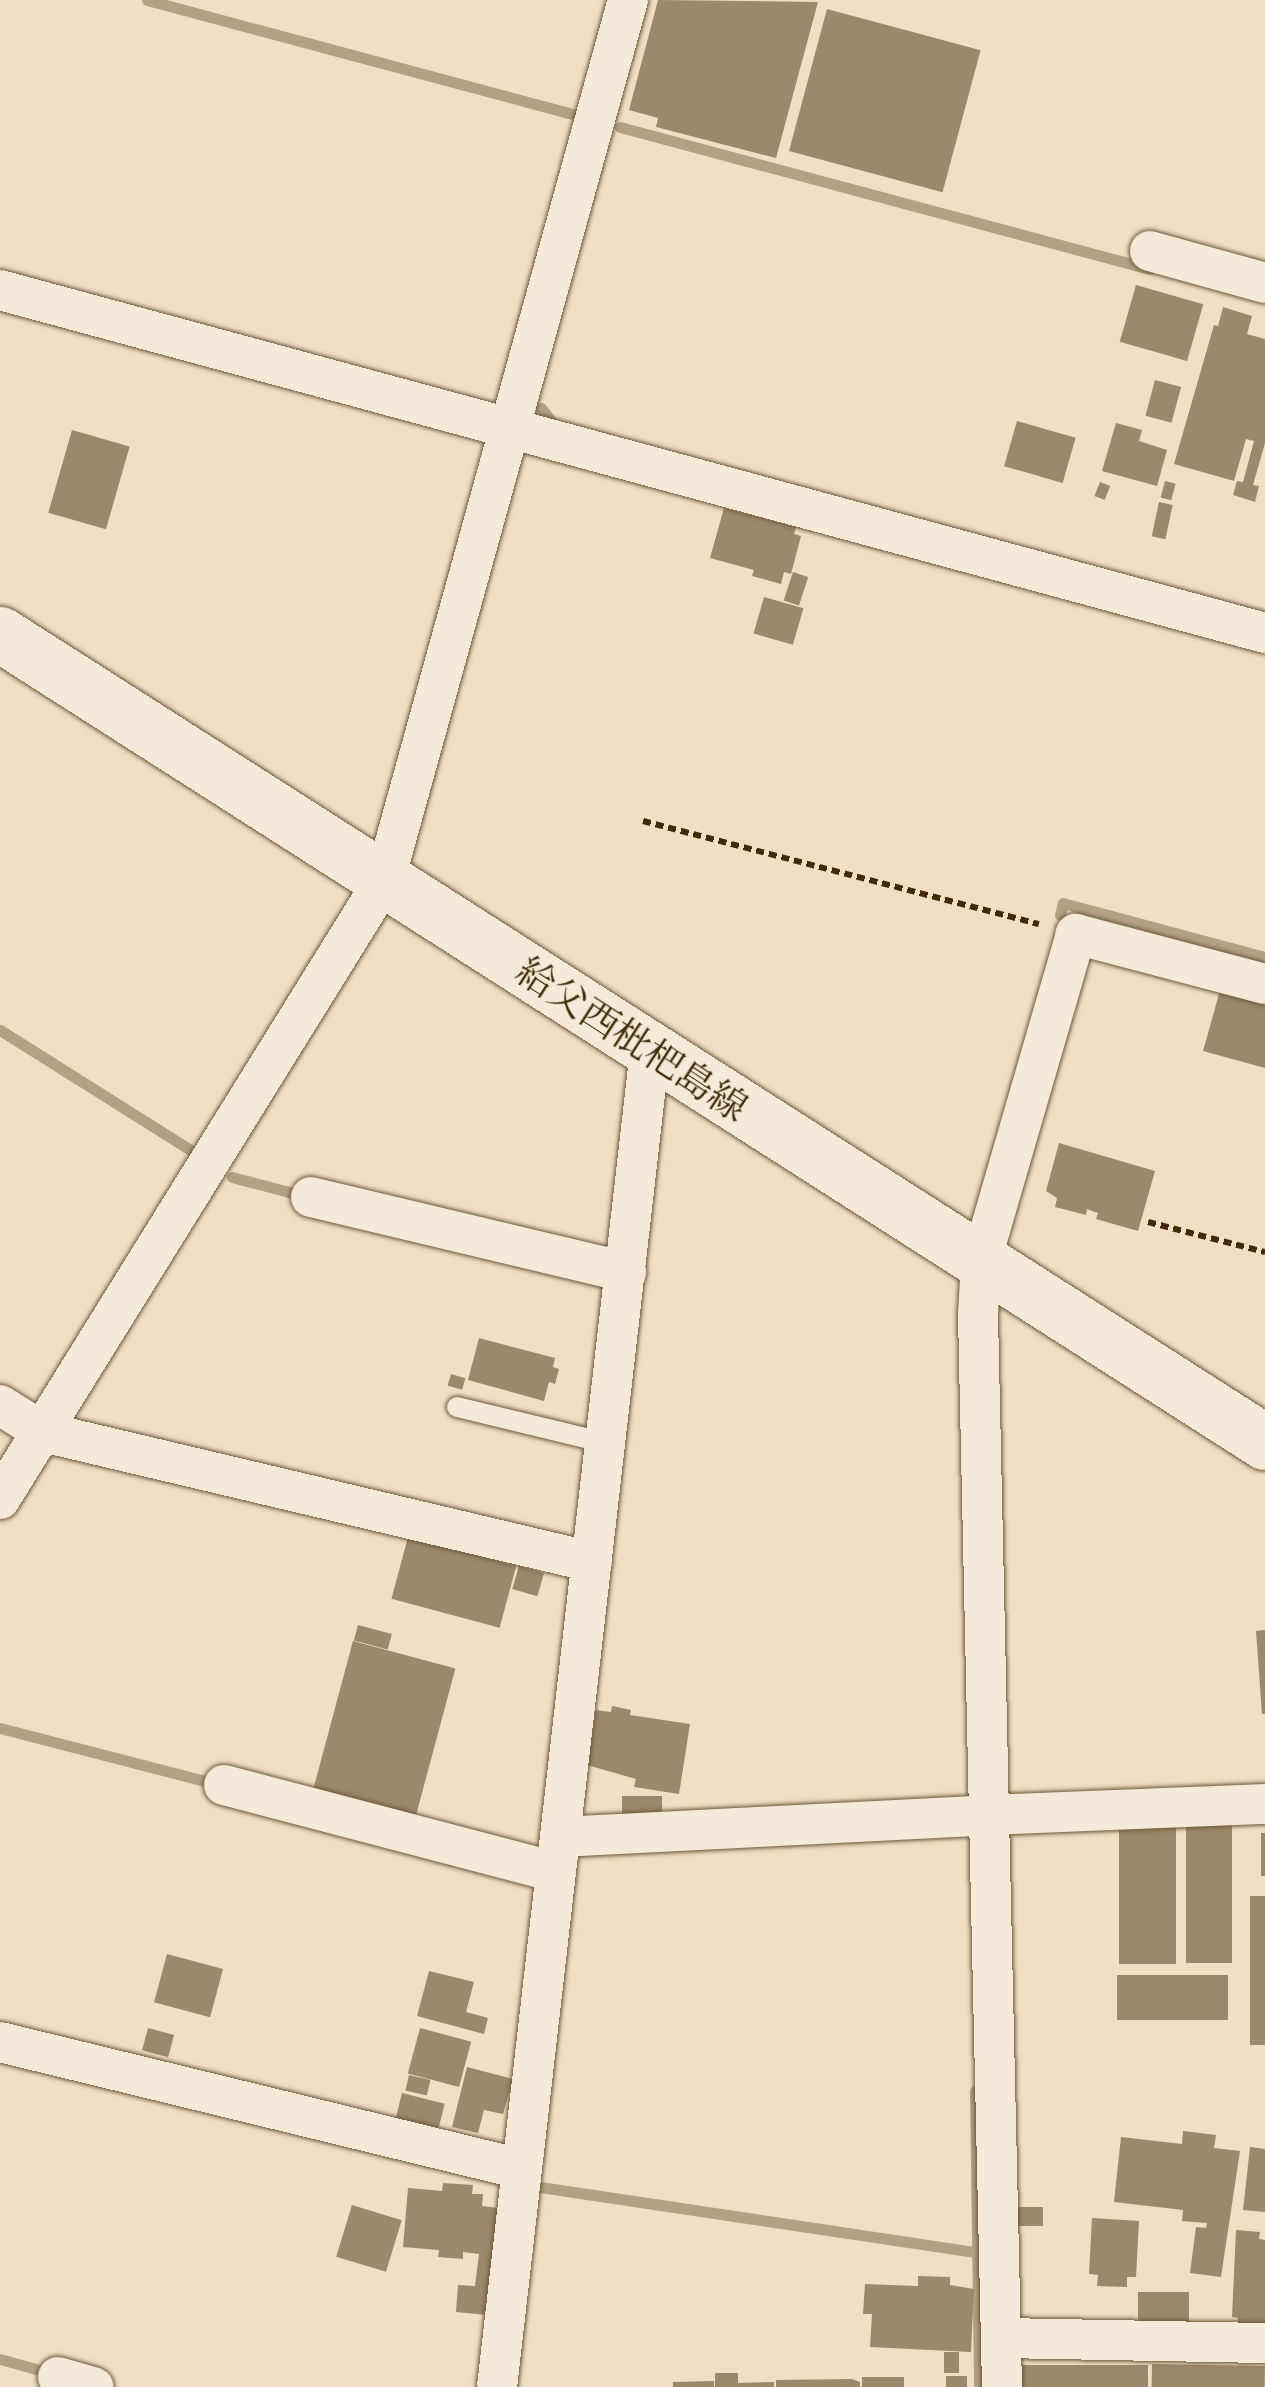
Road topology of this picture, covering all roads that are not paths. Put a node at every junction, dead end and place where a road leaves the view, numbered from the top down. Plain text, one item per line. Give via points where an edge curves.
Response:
1 (628, 0) edge
2 (1150, 251) dead end
3 (1265, 283) edge
4 (0, 290) edge
5 (511, 426) junction
6 (1265, 633) edge
7 (0, 634) edge
8 (385, 879) junction
9 (1265, 984) edge
10 (650, 1052) junction
11 (312, 1196) dead end
12 (981, 1261) junction
13 (626, 1272) junction
14 (0, 1405) edge
15 (457, 1407) dead end
16 (43, 1432) junction
17 (1265, 1442) edge
18 (606, 1443) junction
19 (0, 1499) edge
20 (592, 1562) junction
21 (224, 1785) dead end
22 (1265, 1804) edge
23 (989, 1816) junction
24 (558, 1855) junction
25 (0, 2042) edge
26 (521, 2169) junction
27 (1003, 2338) junction
28 (1265, 2343) edge
29 (497, 2387) edge
30 (1002, 2387) edge

1 - 5 street
2 - 3 street
4 - 5 street
5 - 6 street
5 - 8 street
7 - 8 main road, 給父西枇杷島線
8 - 10 main road, 給父西枇杷島線
8 - 16 street
9 - 12 street via 1076,934
10 - 12 main road, 給父西枇杷島線
10 - 13 street
11 - 13 street
12 - 17 main road, 給父西枇杷島線
12 - 23 street
13 - 18 street
14 - 16 street
15 - 18 lane
16 - 19 street
16 - 20 street
18 - 20 street
20 - 24 street
21 - 24 street
22 - 23 street
23 - 24 street
23 - 27 street
24 - 26 street
25 - 26 street
26 - 29 street
27 - 28 street
27 - 30 street

